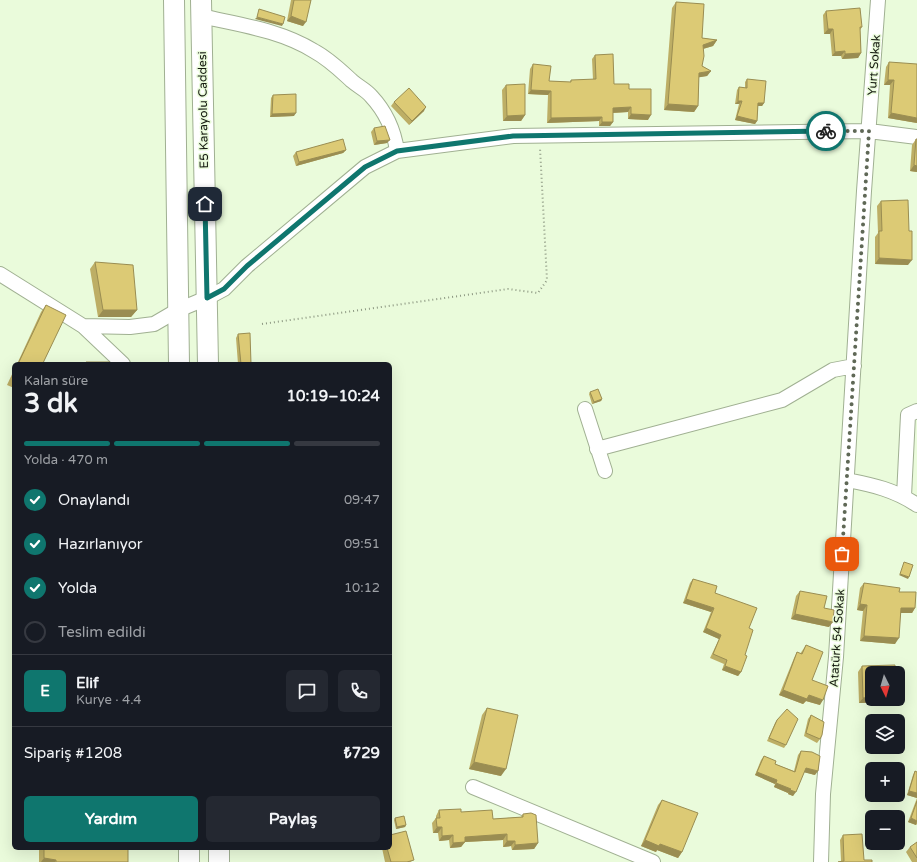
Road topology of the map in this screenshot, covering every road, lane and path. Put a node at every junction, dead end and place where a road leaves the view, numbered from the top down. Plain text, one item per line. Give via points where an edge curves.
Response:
1 (173, 0) edge
2 (878, 0) edge
3 (201, 8) edge
4 (869, 131) junction
5 (544, 135) junction
6 (917, 138) edge
7 (397, 151) junction
8 (0, 274) edge
9 (207, 298) junction
10 (178, 310) junction
11 (262, 324) dead end
12 (83, 326) junction
13 (121, 362) edge
14 (179, 362) edge
15 (208, 362) edge
16 (854, 366) junction
17 (584, 409) dead end
18 (917, 411) edge
19 (597, 450) junction
20 (605, 471) dead end
21 (847, 480) junction
22 (904, 496) junction
23 (917, 505) edge
24 (473, 787) dead end
25 (189, 850) edge
26 (219, 850) edge
27 (189, 862) edge
28 (219, 862) edge
29 (653, 862) edge
30 (821, 862) edge

1 - 10 highway
2 - 4 street, Yurt Sokak
3 - 7 street via 300,43 328,60 379,105 390,123
3 - 9 highway, E5 Karayolu Caddesi
4 - 5 street
4 - 6 street
4 - 16 street, Atatürk 54 Sokak
5 - 7 street via 513,136
5 - 11 path via 539,150 546,280 538,293 508,289
7 - 9 street via 365,167 247,266 224,289
8 - 12 street
9 - 10 street
9 - 15 highway, E5 Karayolu Caddesi
10 - 12 street via 154,324 130,327
10 - 14 highway
12 - 13 street
16 - 19 street via 833,370 782,400
16 - 21 street, Atatürk 54 Sokak
17 - 19 street
18 - 22 street via 908,415
19 - 20 street
21 - 22 street
21 - 30 street, Atatürk 54 Sokak via 836,657 823,794
22 - 23 street
24 - 29 street
25 - 27 highway
26 - 28 highway

